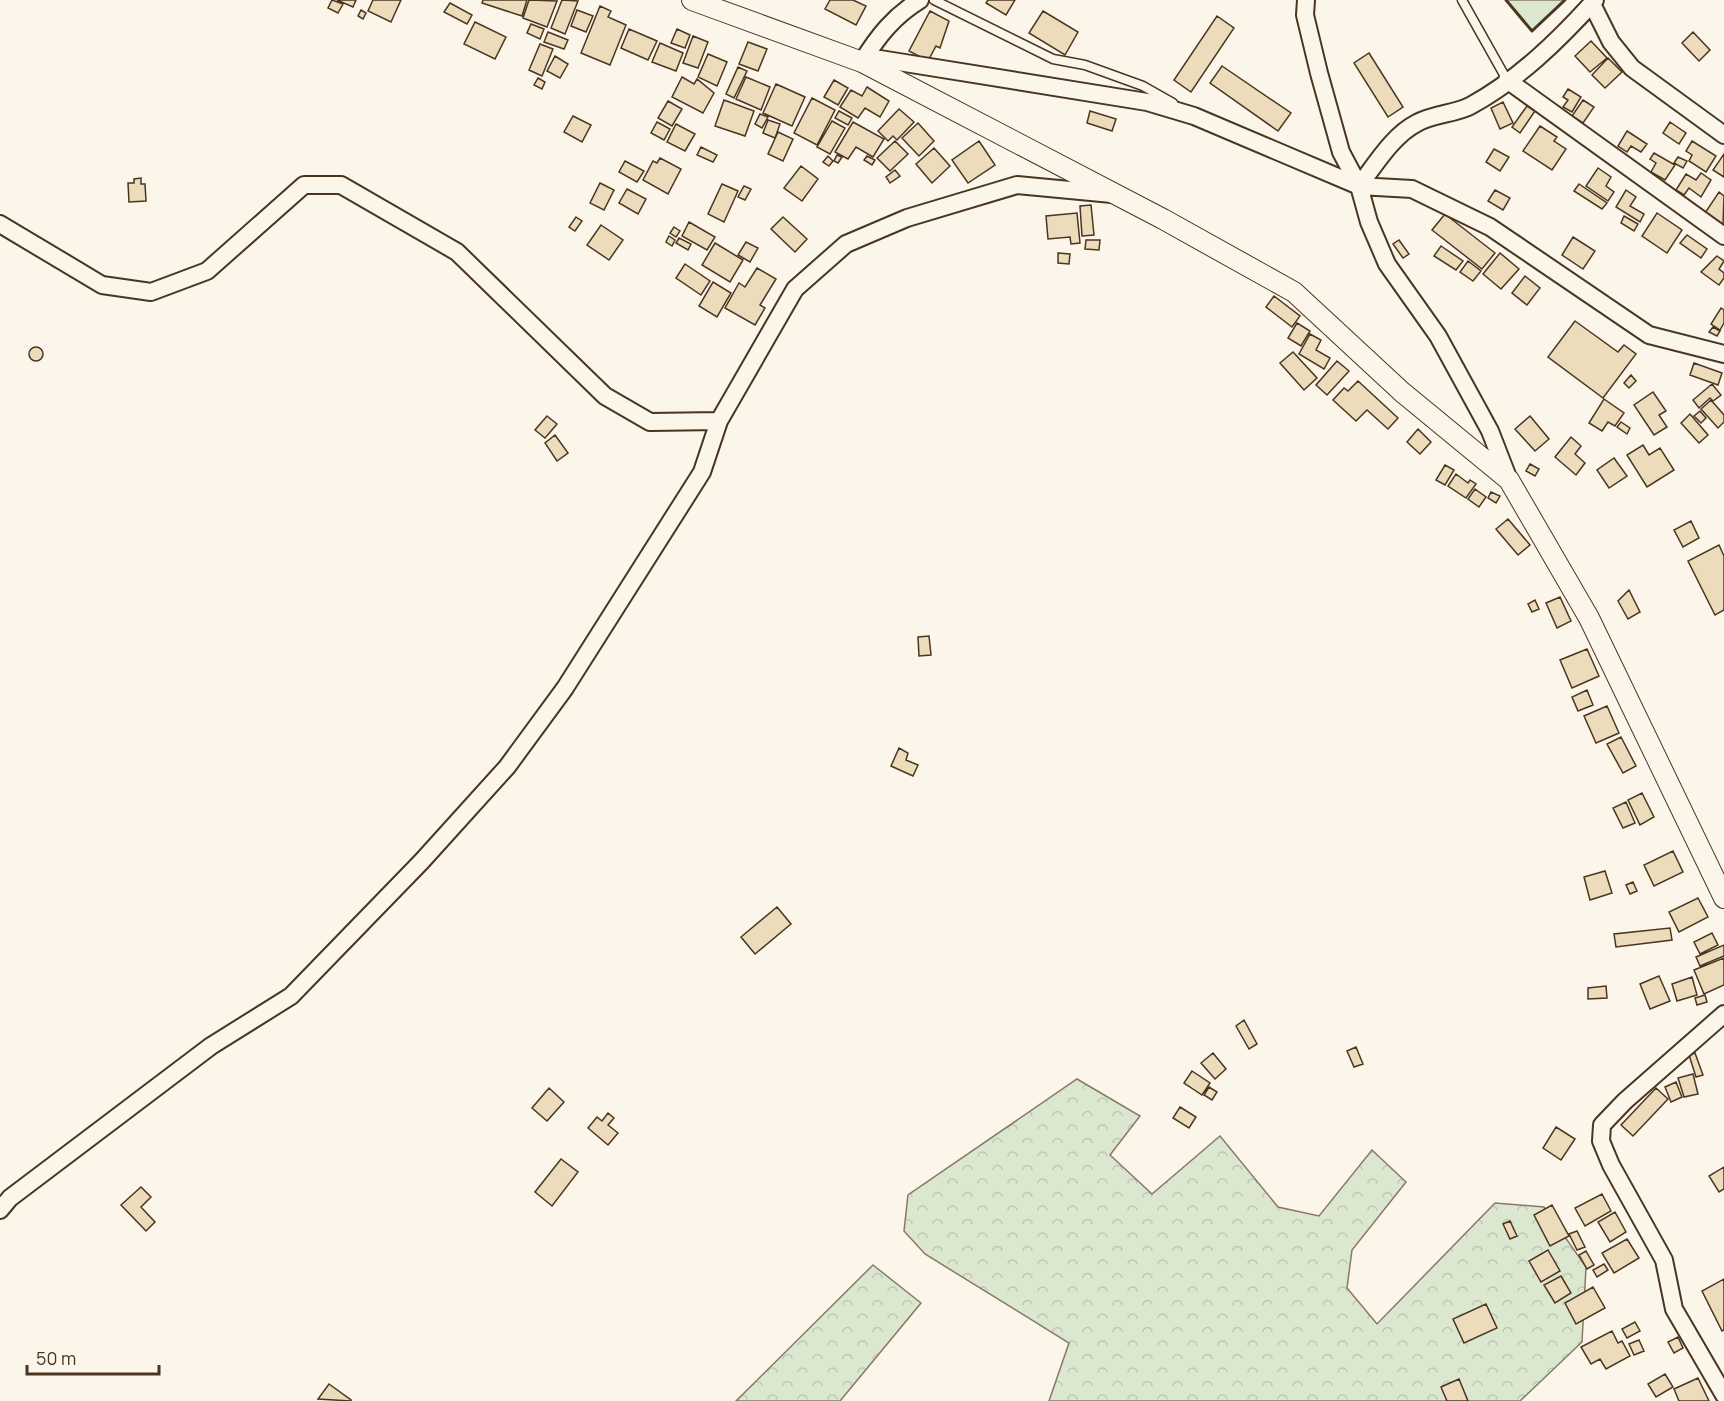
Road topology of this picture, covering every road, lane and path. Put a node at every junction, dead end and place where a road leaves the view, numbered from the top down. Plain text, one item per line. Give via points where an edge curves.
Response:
1 (692, 0) edge
2 (920, 0) edge
3 (934, 0) edge
4 (1306, 0) edge
5 (1462, 0) edge
6 (1593, 2) edge
7 (862, 62) junction
8 (1507, 80) junction
9 (1194, 116) junction
10 (1724, 135) edge
11 (1359, 186) junction
12 (1118, 195) junction
13 (0, 224) edge
14 (1724, 236) edge
15 (1724, 354) edge
16 (719, 421) junction
17 (1509, 480) junction
18 (1724, 898) edge
19 (1724, 1014) edge
20 (0, 1210) edge
21 (1724, 1395) edge

1 - 7 street
2 - 7 street via 900,12
3 - 9 lane via 1053,59 1085,65 1143,86
4 - 11 street via 1305,15 1341,152
5 - 8 lane
6 - 8 street via 1549,49
6 - 10 street via 1611,42 1632,68
7 - 9 street via 880,59 1147,102
7 - 12 street
8 - 11 street via 1469,106 1417,123 1398,138
8 - 14 street
9 - 11 street
11 - 15 street via 1412,189 1490,227 1649,335
11 - 17 street via 1387,264 1438,336 1490,431
12 - 16 street via 1017,185 907,218 846,244 795,289
12 - 17 street via 1294,292 1402,392
13 - 16 street via 102,285 151,292 207,271 304,185 341,185 457,252 605,396 650,422
16 - 20 street via 702,472 565,688 507,767 422,861 291,996 211,1046 10,1198
17 - 18 street via 1589,618
19 - 21 street via 1625,1101 1602,1125 1601,1141 1664,1260 1674,1309

